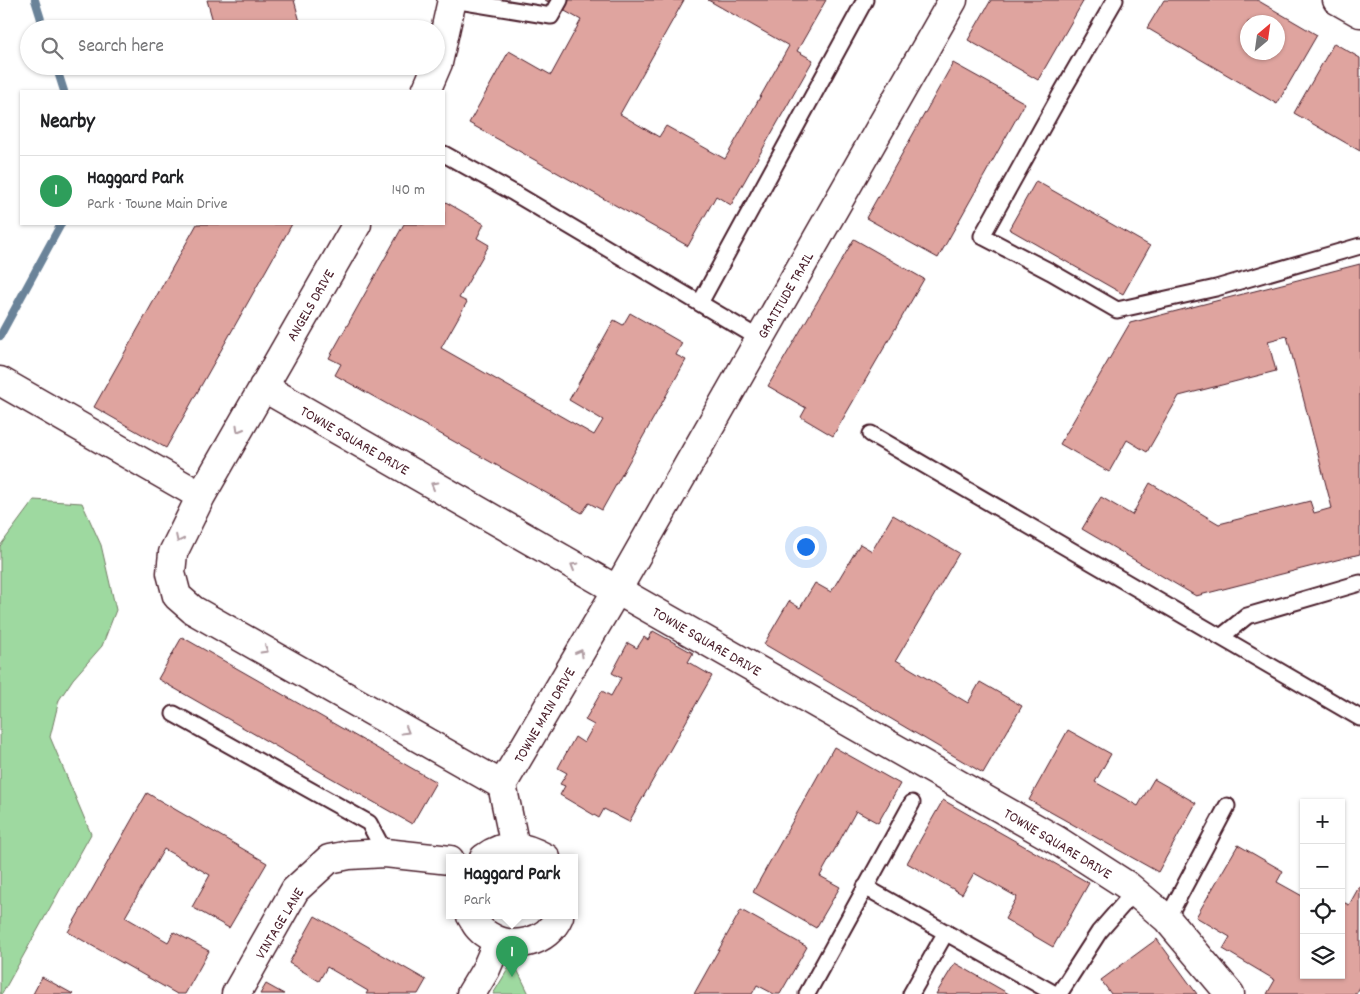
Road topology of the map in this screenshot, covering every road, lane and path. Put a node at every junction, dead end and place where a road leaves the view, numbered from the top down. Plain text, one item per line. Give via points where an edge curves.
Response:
1 (452, 0) edge
2 (560, 0) edge
3 (865, 0) edge
4 (953, 0) edge
5 (1116, 0) edge
6 (1337, 0) edge
7 (1360, 13) edge
8 (445, 32) edge
9 (433, 75) edge
10 (426, 90) edge
11 (445, 155) edge
12 (355, 225) edge
13 (1360, 246) edge
14 (700, 303) junction
15 (760, 339) junction
16 (0, 381) edge
17 (263, 387) junction
18 (871, 434) dead end
19 (201, 496) junction
20 (1360, 583) edge
21 (617, 590) junction
22 (1221, 637) junction
23 (174, 714) dead end
24 (1360, 718) edge
25 (502, 785) junction
26 (912, 803) dead end
27 (1227, 806) dead end
28 (515, 847) junction
29 (385, 853) junction
30 (490, 854) edge
31 (539, 854) edge
32 (446, 860) edge
33 (865, 887) junction
34 (1134, 892) junction
35 (474, 919) edge
36 (558, 919) edge
37 (1167, 919) junction
38 (946, 932) junction
39 (498, 941) junction
40 (236, 994) edge
41 (471, 994) edge
42 (807, 994) edge
43 (911, 994) edge
44 (1055, 994) edge
45 (1059, 994) edge
46 (1230, 994) edge

1 - 2 lane via 551,16
1 - 8 street
3 - 14 lane
4 - 15 street, GRATITUDE TRAIL
5 - 13 lane via 982,236 1117,310 1216,288
6 - 7 street
9 - 10 street
11 - 14 lane
12 - 17 street, ANGELS DRIVE
14 - 15 lane
15 - 21 street, GRATITUDE TRAIL
16 - 19 street
17 -> 19 street
21 -> 17 street, TOWNE SQUARE DRIVE
18 - 22 lane
19 -> 25 street via 173,553 171,573 177,596 193,610
20 - 22 lane via 1247,616
25 -> 21 street, TOWNE MAIN DRIVE
21 - 34 street, TOWNE SQUARE DRIVE via 1058,841
22 - 24 lane
23 - 29 lane via 369,823
25 - 28 street
26 - 33 lane
27 - 37 lane
28 - 30 street via 498,849
28 - 31 street
29 - 32 street, VINTAGE LANE
29 - 40 street, VINTAGE LANE via 329,859 295,890
33 - 38 lane
33 - 42 lane
34 - 37 street, TOWNE SQUARE DRIVE
34 - 45 lane via 1098,932
35 - 39 street via 480,930
36 - 39 street via 546,933 531,942 514,944
37 - 46 street, TOWNE SQUARE DRIVE
38 - 43 lane
38 - 44 lane
39 - 41 street

